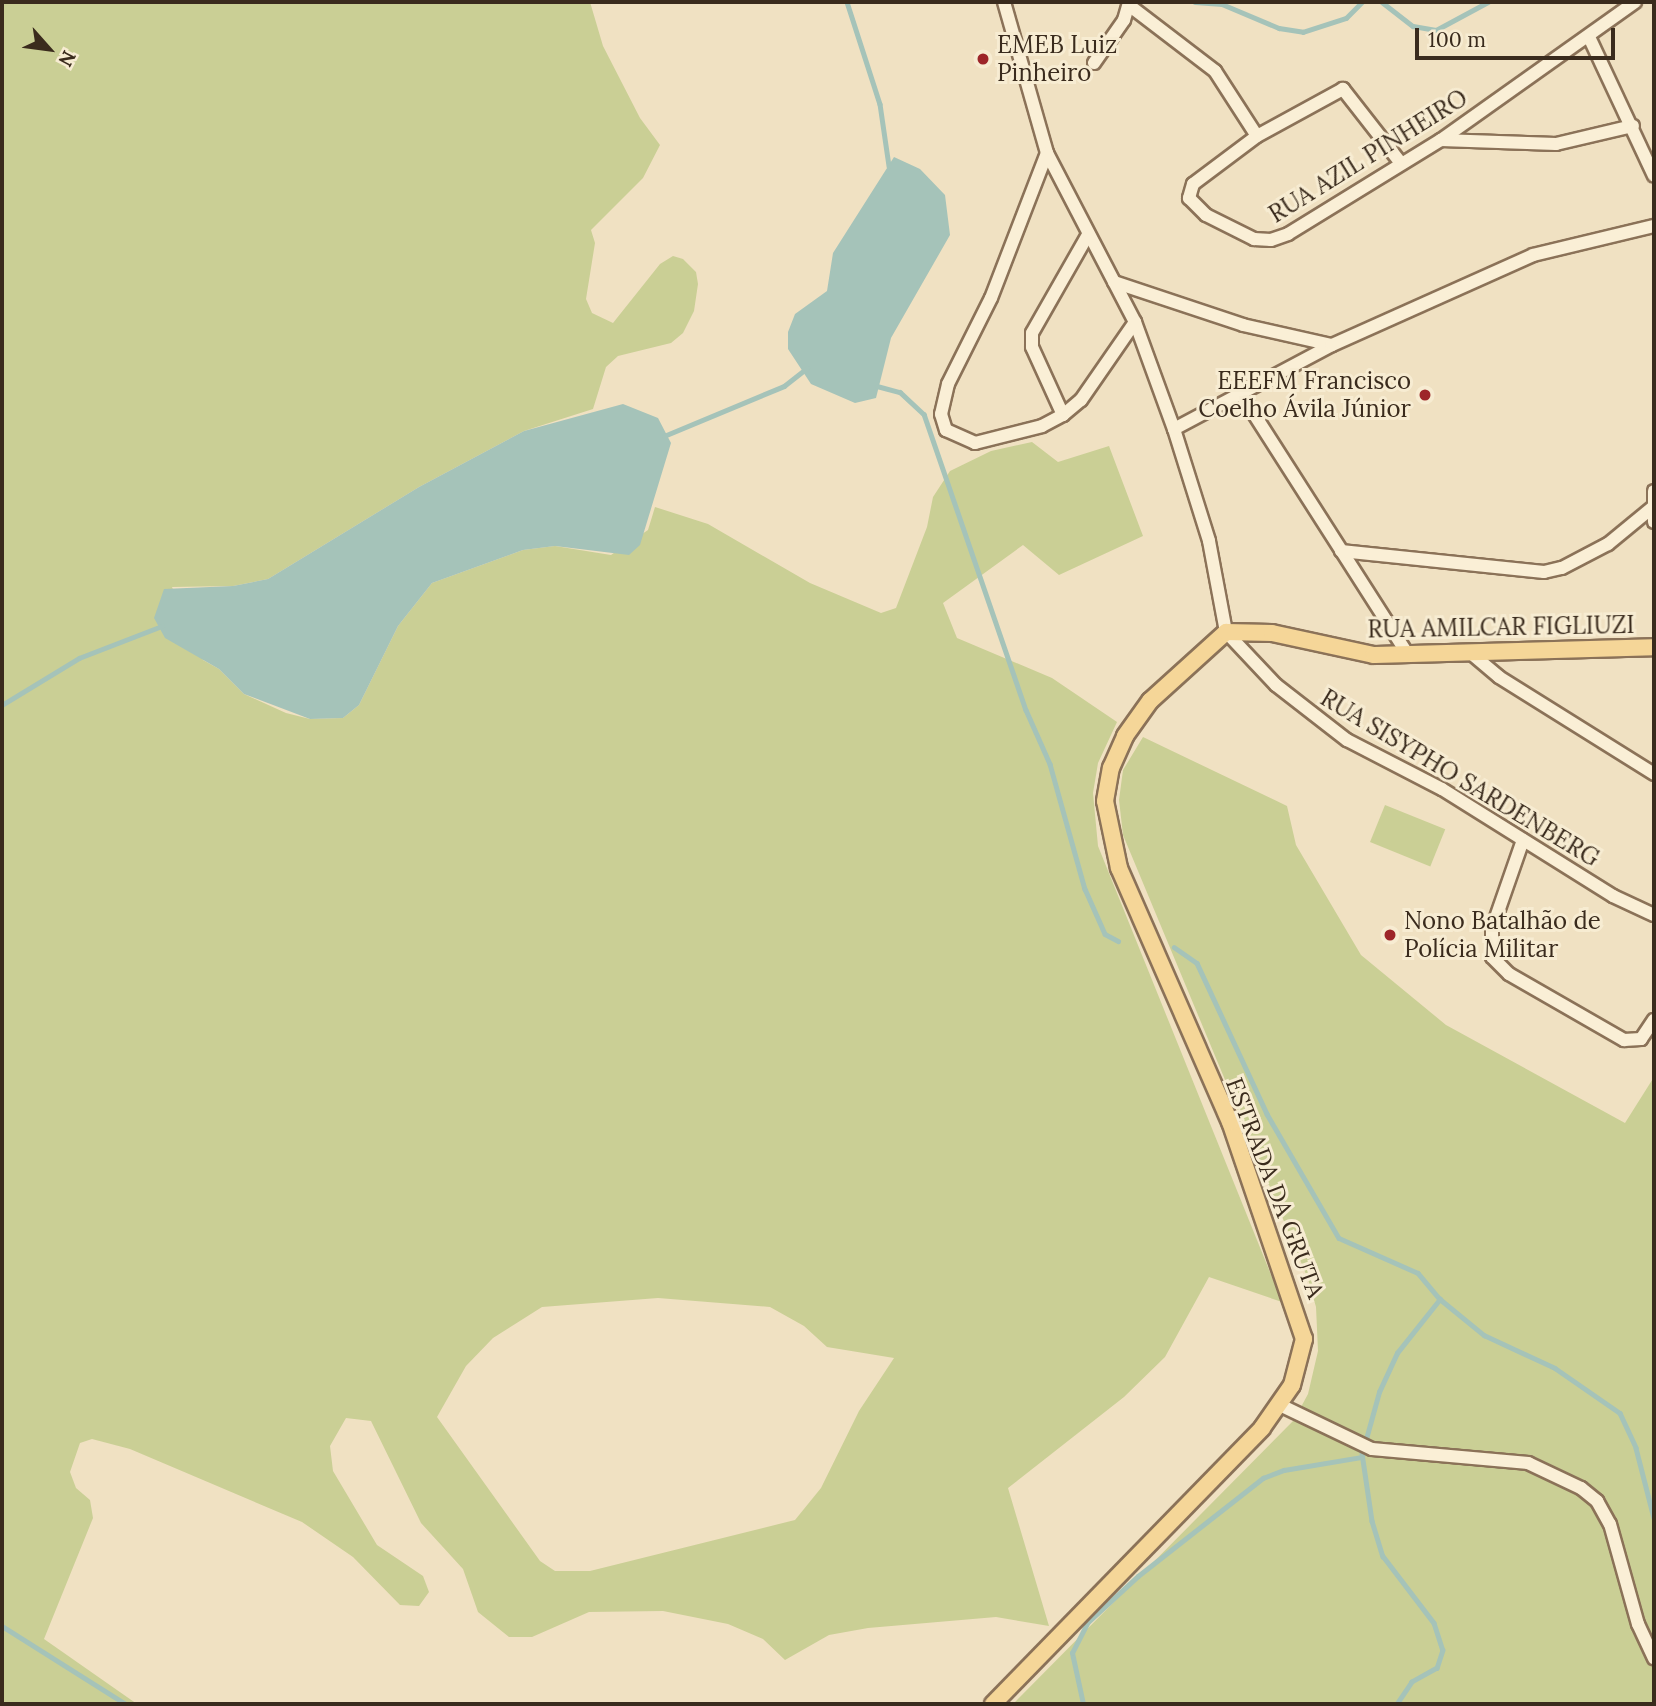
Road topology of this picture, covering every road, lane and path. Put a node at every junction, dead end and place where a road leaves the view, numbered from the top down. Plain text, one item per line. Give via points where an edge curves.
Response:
1 (1004, 2) edge
2 (1634, 2) edge
3 (1130, 4) edge
4 (1589, 37) junction
5 (1094, 63) dead end
6 (1633, 127) junction
7 (1257, 136) junction
8 (1441, 140) junction
9 (1047, 153) junction
10 (1400, 162) junction
11 (1654, 176) edge
12 (1654, 226) edge
13 (1088, 234) junction
14 (1114, 282) junction
15 (1135, 322) junction
16 (1332, 345) junction
17 (1240, 391) junction
18 (1063, 415) junction
19 (1174, 429) junction
20 (1654, 491) edge
21 (1653, 507) edge
22 (1654, 522) edge
23 (1341, 551) junction
24 (1226, 632) junction
25 (1654, 648) edge
26 (1409, 656) junction
27 (1478, 660) junction
28 (1654, 774) edge
29 (1523, 841) junction
30 (1654, 915) edge
31 (1654, 1020) edge
32 (1279, 1405) junction
33 (1654, 1659) edge
34 (993, 1704) edge

1 - 9 street
2 - 4 street, RUA AZIL PINHEIRO
3 - 5 street
3 - 7 street via 1215,71
4 - 6 street
4 - 8 street, RUA AZIL PINHEIRO
6 - 8 street via 1556,144
6 - 11 street
7 - 10 street via 1343,89
7 - 10 street, RUA AZIL PINHEIRO via 1189,190 1198,209 1254,239 1288,234
8 - 10 street, RUA AZIL PINHEIRO
9 - 13 street
9 - 18 street via 991,298 948,384 942,414 946,430 975,443 1042,426
12 - 16 street via 1533,255
13 - 14 street
13 - 18 street via 1035,324 1032,347
14 - 15 street
14 - 16 street via 1243,325
15 - 18 street via 1081,400
15 - 19 street
16 - 17 street
17 - 19 street
17 - 23 street
19 - 24 street via 1209,541
20 - 21 street
21 - 22 street
21 - 23 street via 1608,544 1562,568 1544,572
23 - 26 street
24 - 26 main road, RUA AMILCAR FIGLIUZI via 1272,633 1374,655
24 - 29 street, RUA SISYPHO SARDENBERG via 1276,685 1337,733 1442,789
24 - 32 main road, ESTRADA DA GRUTA via 1165,685 1125,736 1111,768 1105,802 1119,868 1230,1122 1299,1316 1304,1339 1300,1364
25 - 27 main road, RUA AMILCAR FIGLIUZI
26 - 27 main road, RUA AMILCAR FIGLIUZI
27 - 28 street
29 - 30 street, RUA SISYPHO SARDENBERG
29 - 31 street via 1492,929 1492,957 1509,974 1624,1040 1641,1039
32 - 33 street via 1372,1450 1528,1463 1581,1488 1597,1501 1611,1524 1638,1624
32 - 34 main road, ESTRADA DA GRUTA

